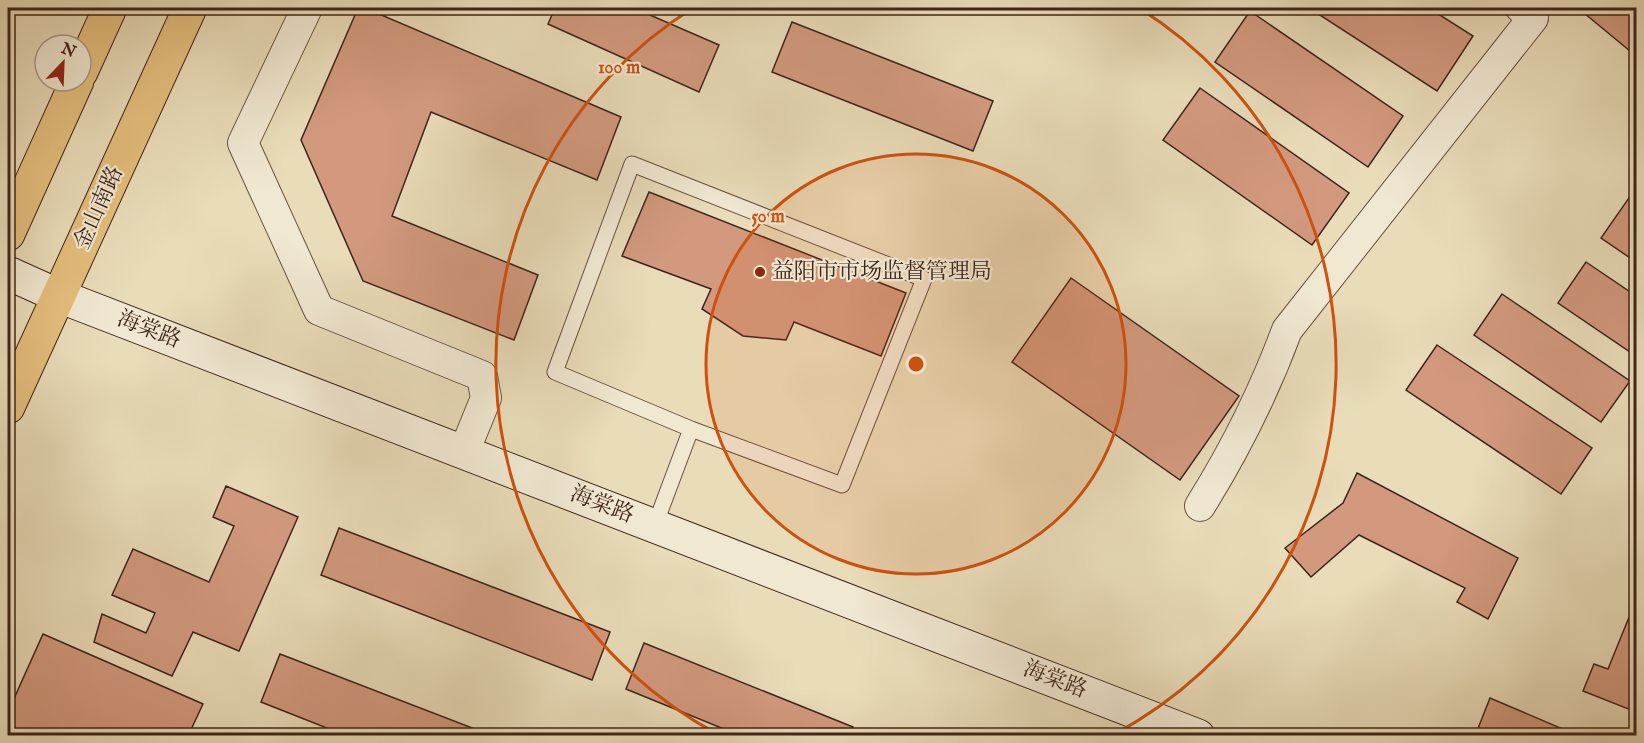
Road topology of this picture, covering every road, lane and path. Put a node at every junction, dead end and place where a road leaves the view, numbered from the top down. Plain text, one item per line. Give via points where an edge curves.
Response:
1 (110, 8) edge
2 (190, 8) edge
3 (307, 8) edge
4 (1521, 8) edge
5 (93, 46) edge
6 (72, 93) edge
7 (8, 234) edge
8 (8, 273) edge
9 (59, 296) junction
10 (8, 407) edge
11 (691, 429) junction
12 (464, 452) junction
13 (1200, 506) dead end
14 (655, 525) junction
15 (1198, 735) edge

1 - 5 highway
2 - 9 highway, 金山南路
3 - 12 street via 243,143 319,310 482,376 486,398
4 - 13 street via 1533,18 1287,330 1229,459
6 - 7 highway
8 - 9 street, 海棠路
9 - 10 highway, 金山南路
9 - 12 street, 海棠路
11 - 11 lane via 842,485 924,279 632,164 555,372
11 - 14 lane
12 - 14 street, 海棠路
14 - 15 street, 海棠路

